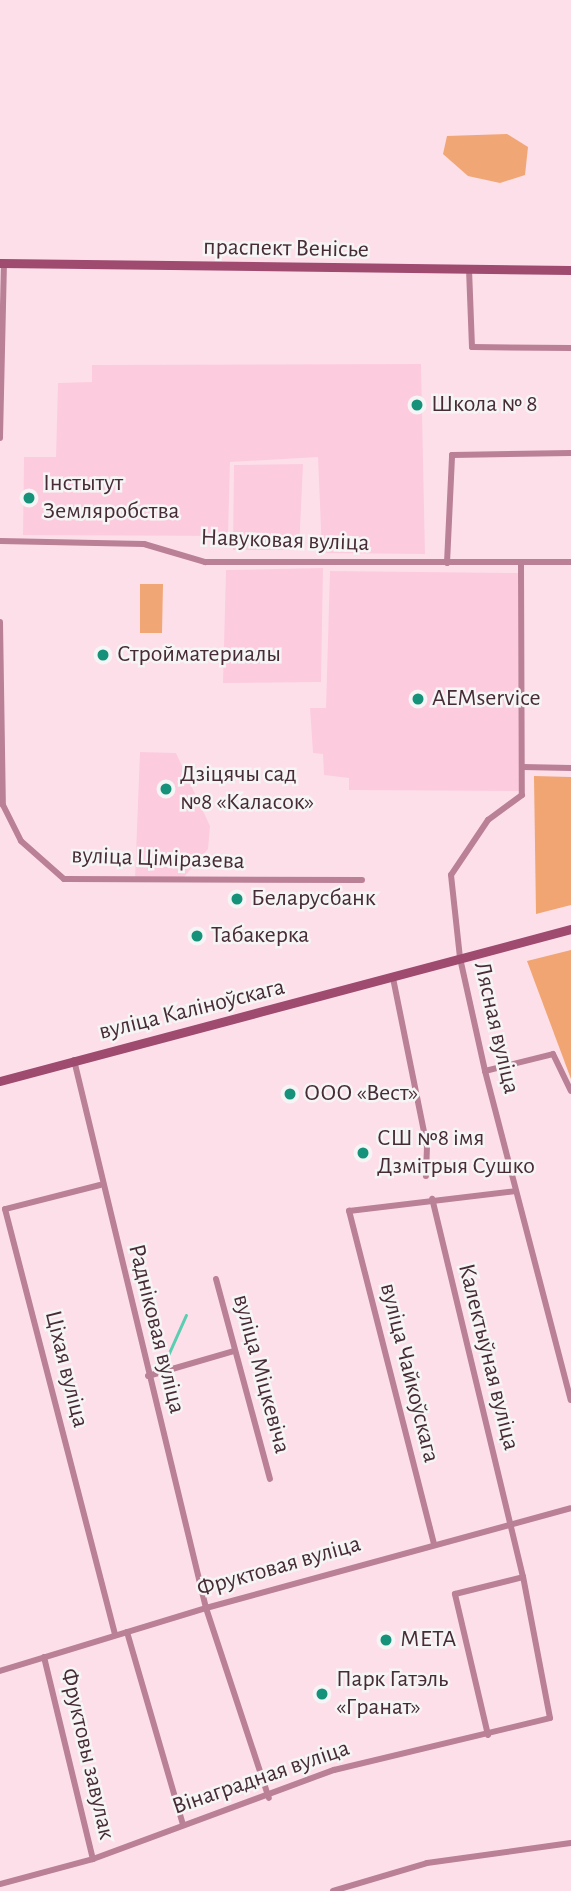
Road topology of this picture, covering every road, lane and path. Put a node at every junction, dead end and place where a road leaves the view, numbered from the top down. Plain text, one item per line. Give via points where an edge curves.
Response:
1 (2, 263) edge
2 (469, 269) junction
3 (571, 270) edge
4 (571, 348) edge
5 (0, 438) edge
6 (571, 453) edge
7 (0, 541) edge
8 (571, 562) edge
9 (447, 563) junction
10 (521, 564) junction
11 (0, 622) edge
12 (523, 767) junction
13 (571, 768) edge
14 (362, 880) dead end
15 (571, 929) edge
16 (460, 958) junction
17 (393, 978) junction
18 (74, 1059) junction
19 (485, 1071) junction
20 (0, 1081) edge
21 (571, 1091) edge
22 (426, 1176) dead end
23 (100, 1185) junction
24 (516, 1191) junction
25 (432, 1199) junction
26 (2, 1210) edge
27 (216, 1279) dead end
28 (234, 1351) junction
29 (148, 1376) junction
30 (571, 1400) edge
31 (270, 1479) dead end
32 (571, 1508) edge
33 (511, 1525) junction
34 (435, 1544) junction
35 (523, 1577) junction
36 (206, 1608) junction
37 (127, 1632) junction
38 (115, 1634) junction
39 (44, 1657) junction
40 (0, 1671) edge
41 (488, 1735) junction
42 (269, 1798) junction
43 (183, 1825) junction
44 (571, 1843) edge
45 (93, 1859) junction
46 (0, 1884) edge
47 (333, 1891) edge

1 - 2 street, праспект Венісье
1 - 5 street
2 - 3 street, праспект Венісье
2 - 4 street via 472,347
6 - 9 street via 452,455
7 - 9 street, Навуковая вуліца via 144,544 205,562
8 - 10 street, Навуковая вуліца
9 - 10 street, Навуковая вуліца
10 - 12 street
11 - 14 street, вуліца Ціміразева via 3,805 21,841 64,878
12 - 13 street
12 - 16 street, Лясная вуліца via 522,795 488,820 451,875
15 - 16 street, вуліца Каліноўскага
16 - 17 street, вуліца Каліноўскага
16 - 19 street, Лясная вуліца
17 - 18 street, вуліца Каліноўскага
17 - 22 street via 427,1146
18 - 20 street, вуліца Каліноўскага
18 - 23 street, Радніковая вуліца
19 - 21 street via 553,1054
19 - 24 street, Лясная вуліца
23 - 26 street, Ціхая вуліца
23 - 29 street, Радніковая вуліца
24 - 25 street
24 - 30 street, Лясная вуліца
25 - 33 street, Калектыўная вуліца
25 - 34 street, вуліца Чайкоўскага via 349,1211
26 - 38 street, Ціхая вуліца
27 - 28 street, вуліца Міцкевіча
28 - 29 street
28 - 31 street, вуліца Міцкевіча
29 - 36 street, Радніковая вуліца
32 - 33 street, Фруктовая вуліца
33 - 34 street, Фруктовая вуліца
33 - 35 street, Вінаградная вуліца
34 - 36 street, Фруктовая вуліца
35 - 41 street, Вінаградная вуліца via 550,1718
35 - 41 street via 455,1594
36 - 37 street, Фруктовая вуліца
36 - 42 street, Радніковая вуліца
37 - 38 street, Фруктовая вуліца
37 - 43 street
38 - 39 street, Фруктовая вуліца
39 - 40 street, Фруктовая вуліца
39 - 45 street, Фруктовы завулак
41 - 42 street, Вінаградная вуліца via 334,1770
42 - 43 street, Вінаградная вуліца
43 - 45 street, Вінаградная вуліца
44 - 47 street via 427,1863
45 - 46 street, Вінаградная вуліца

